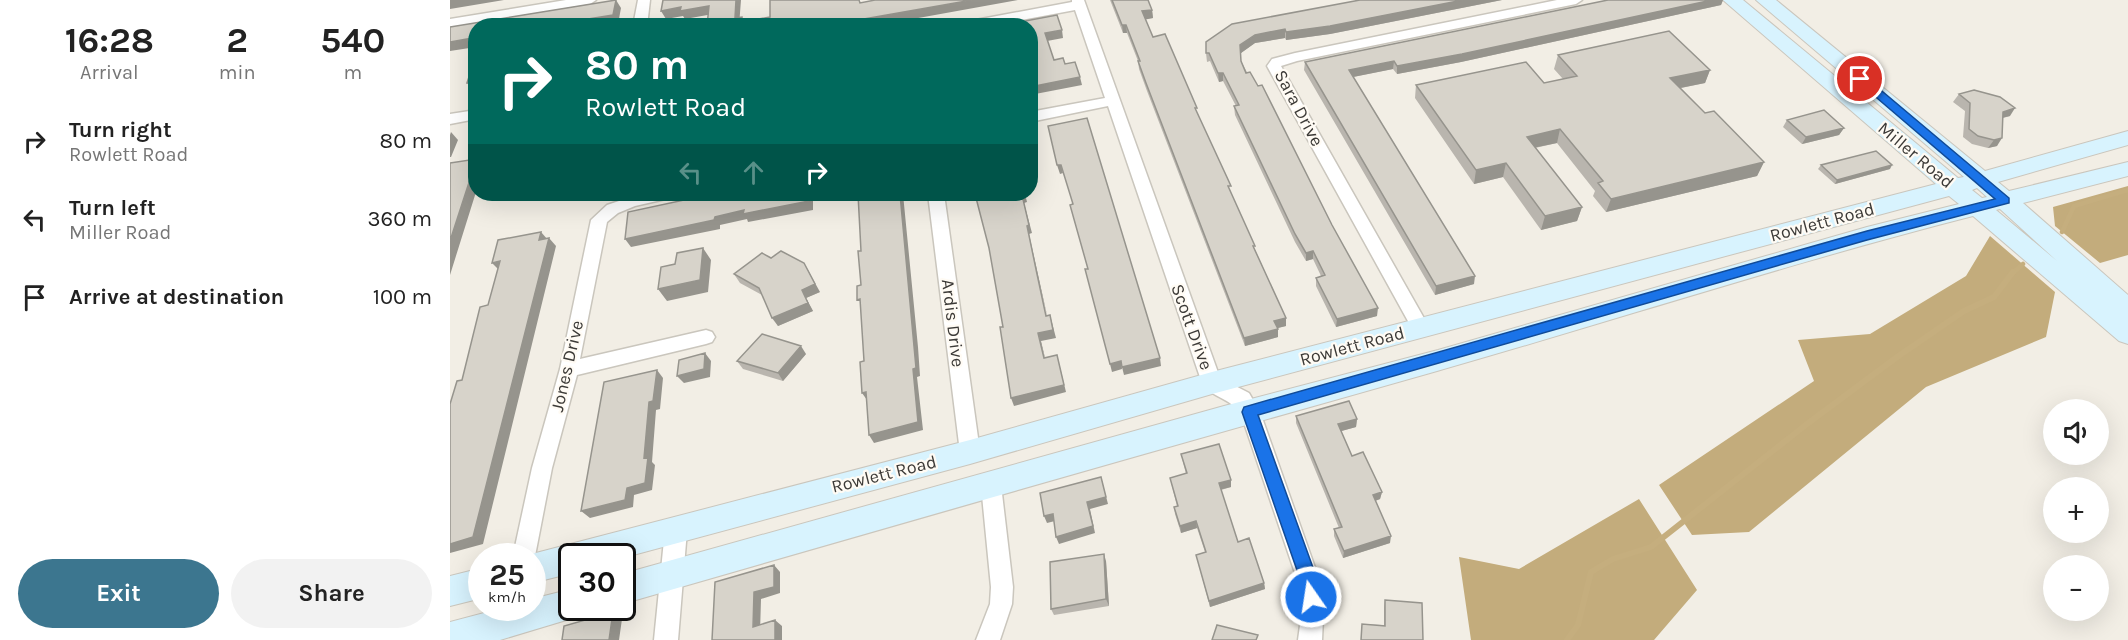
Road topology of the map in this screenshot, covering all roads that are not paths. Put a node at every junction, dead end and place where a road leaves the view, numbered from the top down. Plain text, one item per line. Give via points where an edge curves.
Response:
1 (590, 0) edge
2 (644, 0) edge
3 (1576, 0) edge
4 (1732, 0) edge
5 (1766, 0) edge
6 (1078, 3) edge
7 (480, 18) edge
8 (641, 18) edge
9 (1004, 18) edge
10 (468, 20) edge
11 (450, 23) edge
12 (1111, 100) junction
13 (468, 115) edge
14 (1038, 115) edge
15 (450, 118) edge
16 (2128, 138) edge
17 (2128, 169) edge
18 (1981, 178) junction
19 (1953, 186) junction
20 (636, 201) edge
21 (937, 201) edge
22 (2005, 201) junction
23 (1979, 207) junction
24 (1937, 217) junction
25 (2008, 232) junction
26 (1528, 299) junction
27 (2128, 310) edge
28 (1420, 327) junction
29 (1547, 328) junction
30 (2128, 334) edge
31 (706, 337) dead end
32 (569, 369) junction
33 (1212, 383) junction
34 (1250, 412) junction
35 (970, 452) junction
36 (991, 485) junction
37 (676, 530) junction
38 (527, 543) edge
39 (626, 543) edge
40 (672, 576) junction
41 (468, 586) edge
42 (636, 586) edge
43 (450, 591) edge
44 (558, 608) edge
45 (450, 638) edge
46 (666, 640) edge
47 (988, 640) edge
48 (1310, 640) edge

1 - 7 street
2 - 8 street
3 - 28 street, Sara Drive via 1295,57 1274,66
4 - 19 main road, Miller Road
5 - 18 main road, Miller Road
6 - 9 street
6 - 12 street, Scott Drive
10 - 11 street
12 - 14 street
12 - 33 street, Scott Drive
13 - 15 street
16 - 18 main road, Rowlett Road
17 - 22 main road, Rowlett Road
18 - 19 main road, Rowlett Road
18 - 22 main road, Miller Road
19 - 23 main road, Miller Road
19 - 26 main road, Rowlett Road
20 - 32 street, Jones Drive via 618,206 599,220
21 - 35 street, Ardis Drive
22 - 23 main road, Rowlett Road
22 - 27 main road, Miller Road
23 - 24 main road, Rowlett Road
23 - 25 main road, Miller Road
24 - 25 main road via 1968,220
24 - 29 main road, Rowlett Road
25 - 30 main road, Miller Road
26 - 28 main road, Rowlett Road
26 - 29 main road
28 - 33 main road, Rowlett Road
29 - 34 main road, Rowlett Road
31 - 32 street
32 - 38 street, Jones Drive
33 - 34 street, Scott Drive via 1242,399
33 - 35 main road, Rowlett Road
34 - 36 main road, Rowlett Road
34 - 48 street, Scott Drive via 1307,576 1312,618
35 - 37 main road, Rowlett Road
36 - 40 main road, Rowlett Road
36 - 47 street via 1002,587 1001,604
37 - 39 main road, Rowlett Road
37 - 40 street
40 - 42 main road, Rowlett Road
40 - 46 street
41 - 43 main road
44 - 45 main road

